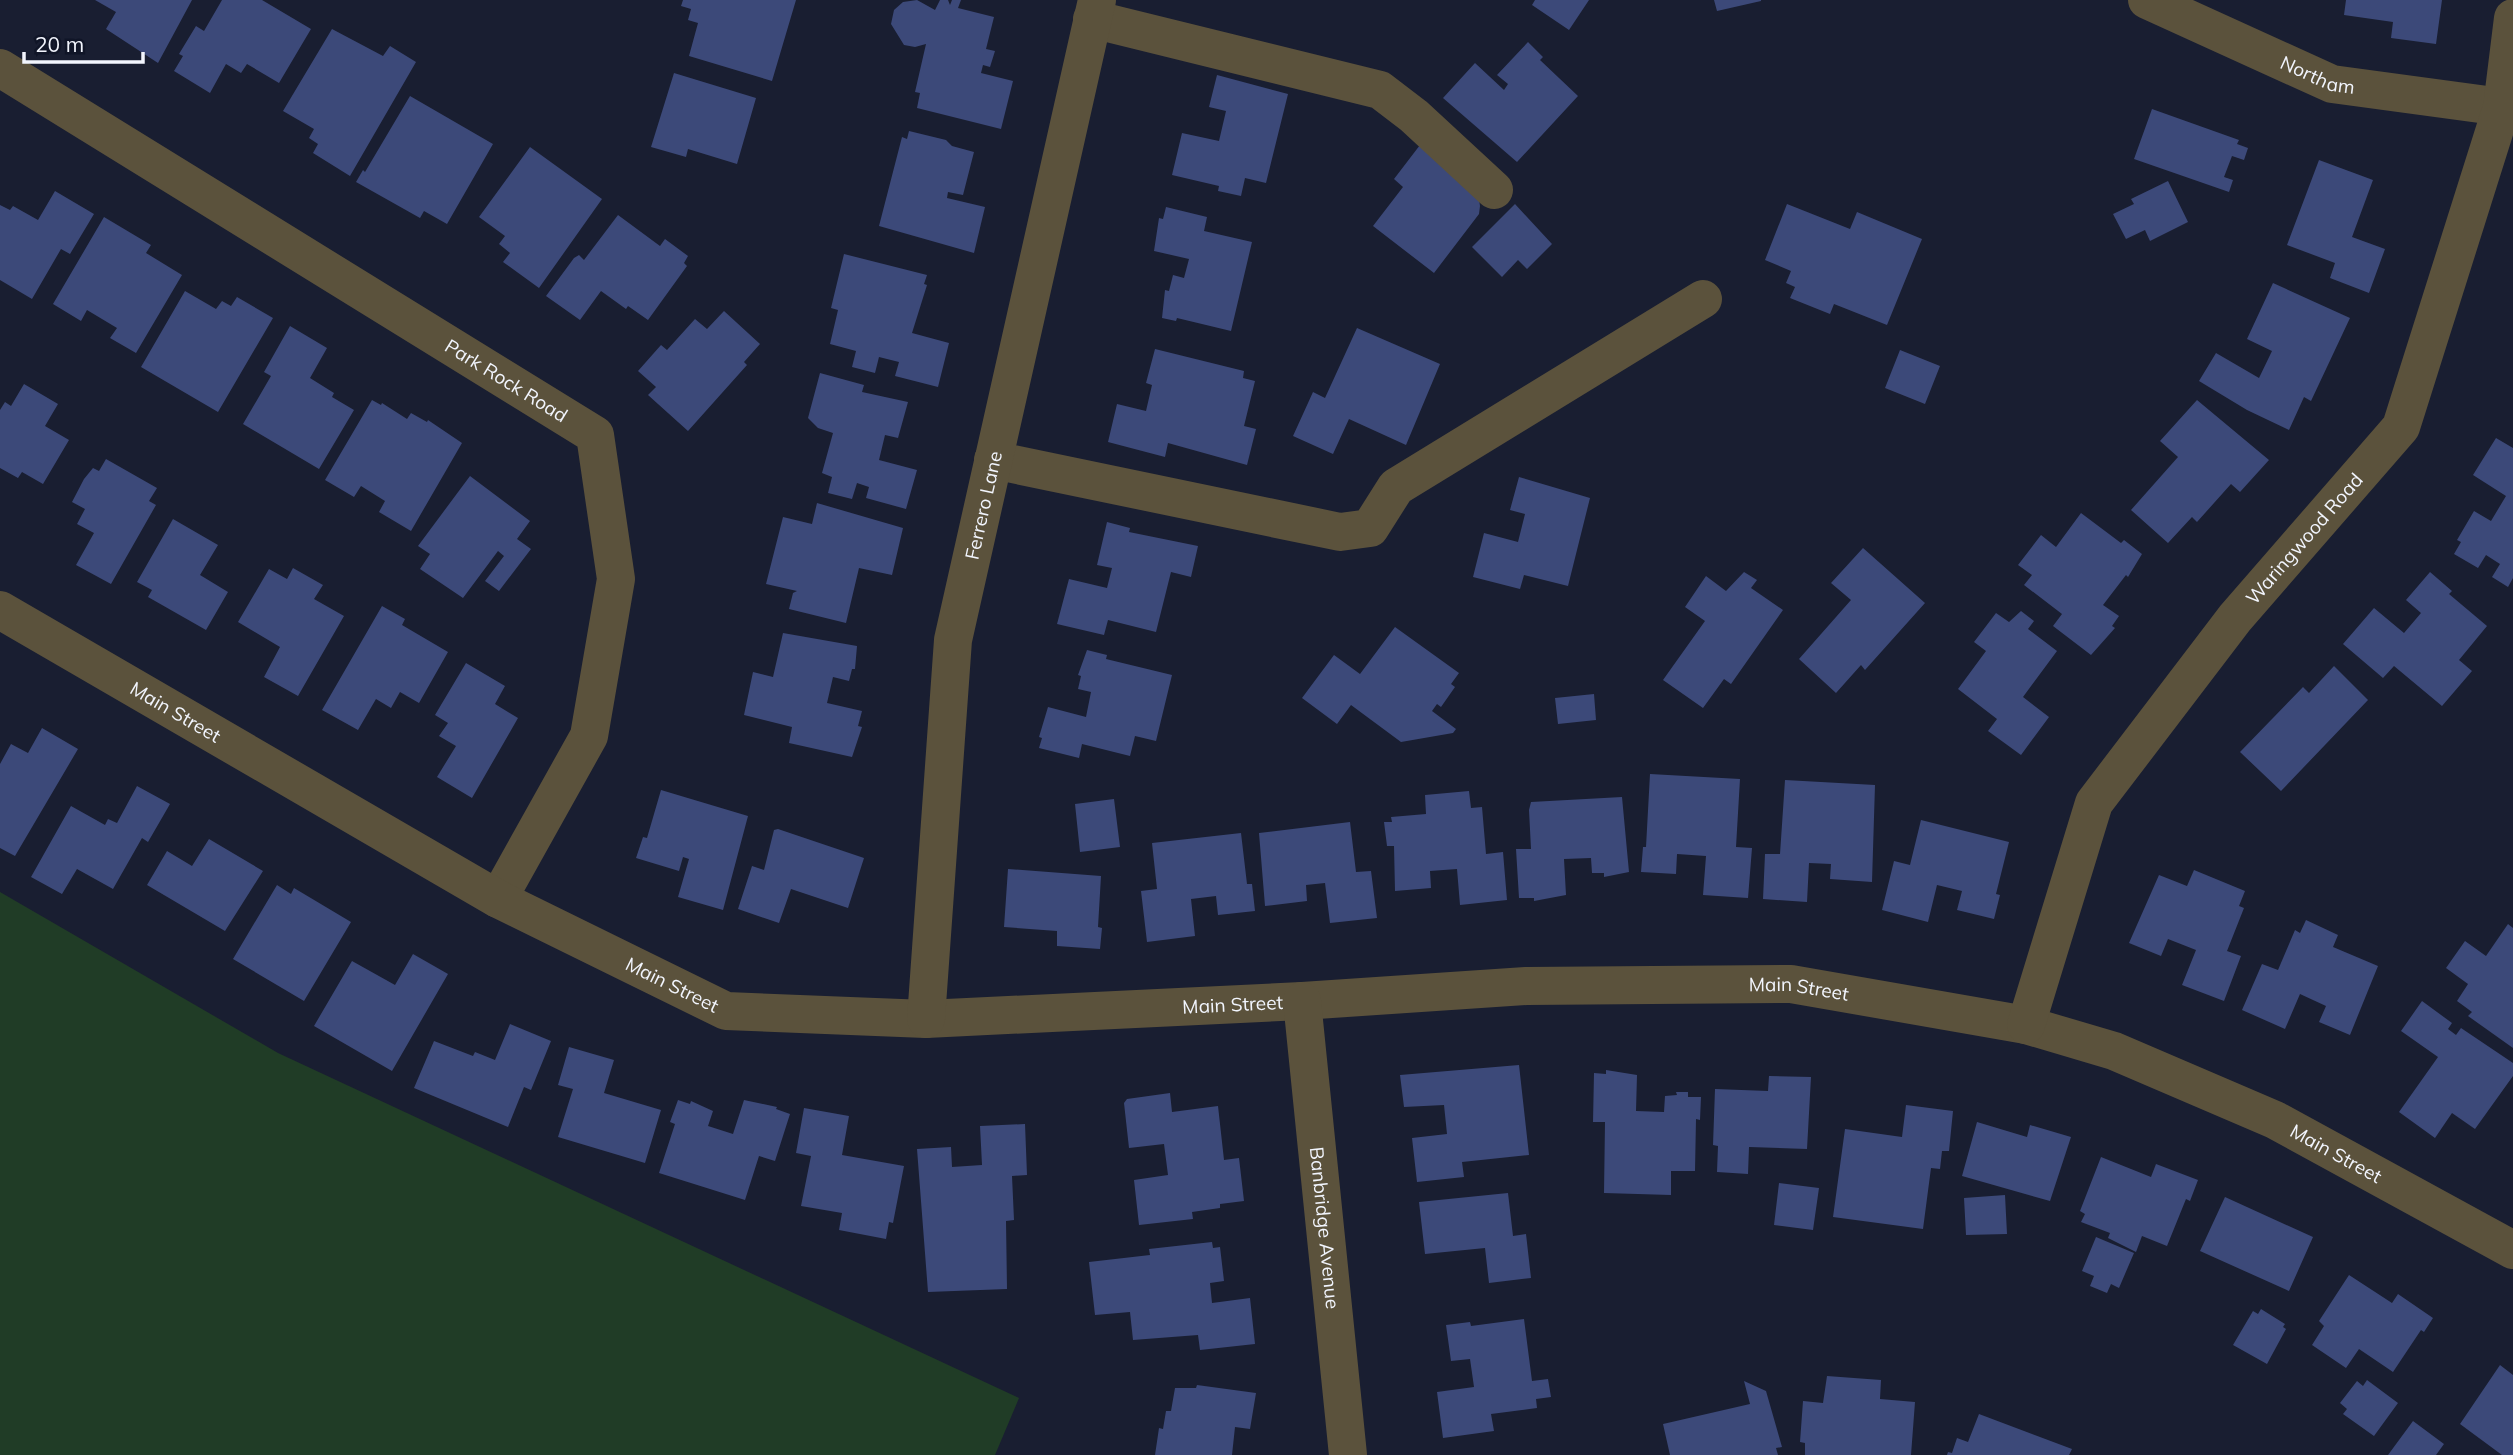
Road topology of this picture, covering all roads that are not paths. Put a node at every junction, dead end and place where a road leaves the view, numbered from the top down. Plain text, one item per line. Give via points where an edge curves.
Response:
1 (2147, 0) edge
2 (1094, 9) edge
3 (2513, 18) edge
4 (0, 68) edge
5 (2502, 107) junction
6 (1494, 190) dead end
7 (1703, 299) dead end
8 (993, 460) junction
9 (0, 610) edge
10 (498, 899) junction
11 (1302, 1001) junction
12 (926, 1018) junction
13 (2026, 1026) junction
14 (2511, 1242) edge
15 (1348, 1455) edge

1 - 5 street, Northam via 2332,85
2 - 6 street via 1380,90
2 - 8 street, Ferrero Lane
3 - 5 street, Waringwood Road
4 - 10 street, Park Rock Road via 595,435 616,579 589,736
5 - 13 street, Waringwood Road via 2401,427 2235,618 2094,803
7 - 8 street via 1396,487 1370,528 1340,532
8 - 12 street, Ferrero Lane via 953,640
9 - 10 street, Main Street
10 - 12 street, Main Street via 726,1011
11 - 12 street, Main Street
11 - 13 street, Main Street via 1526,986 1791,984
11 - 15 street, Banbridge Avenue
13 - 14 street, Main Street via 2114,1051 2275,1120

